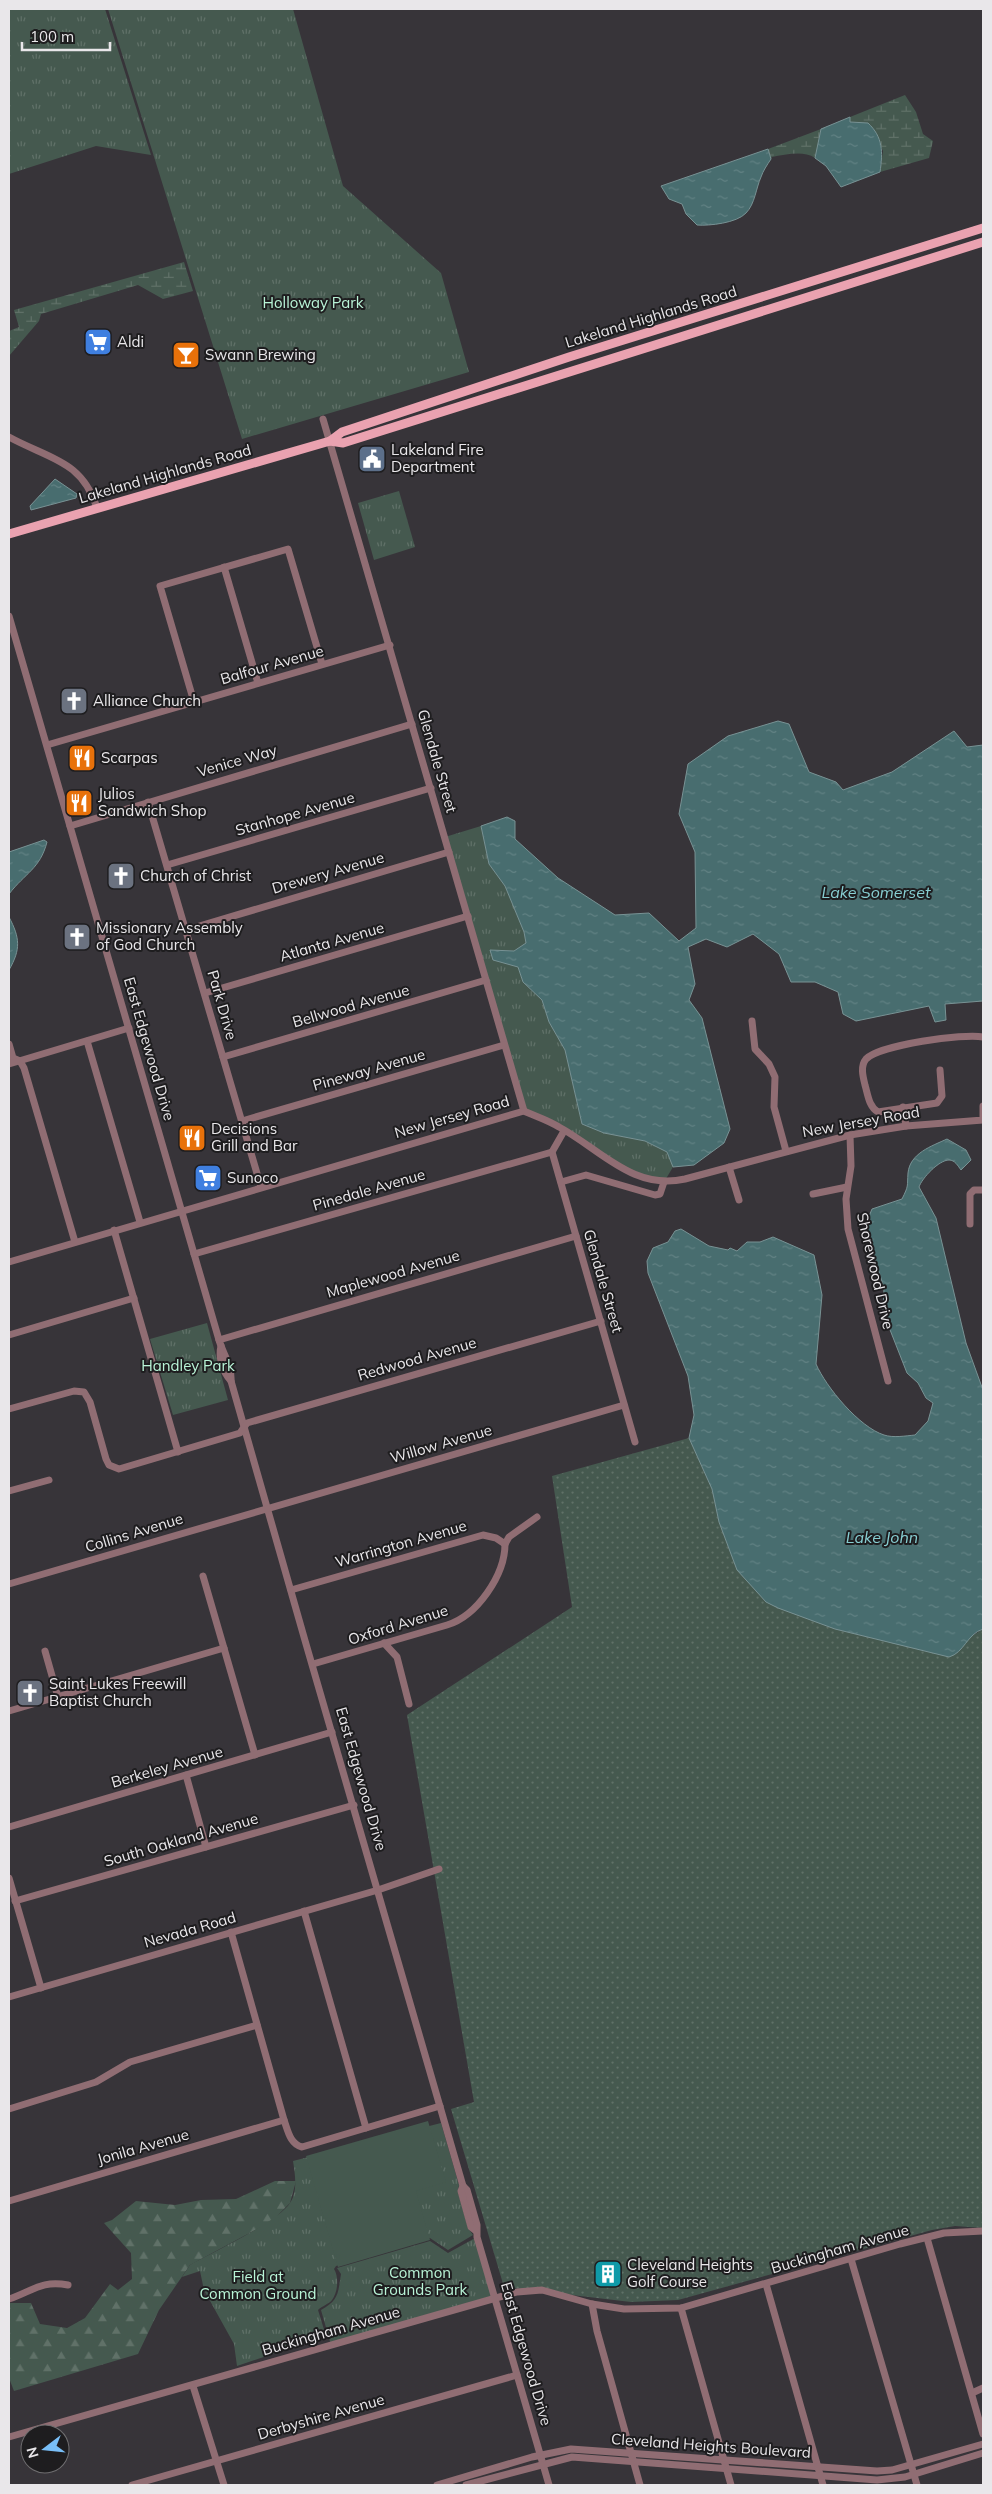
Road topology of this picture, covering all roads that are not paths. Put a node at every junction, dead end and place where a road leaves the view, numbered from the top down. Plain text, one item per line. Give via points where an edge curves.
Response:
1 (983, 228) edge
2 (983, 242) edge
3 (793, 287) junction
4 (812, 294) junction
5 (742, 317) junction
6 (322, 419) dead end
7 (9, 437) edge
8 (330, 441) junction
9 (97, 508) junction
10 (9, 534) edge
11 (224, 567) junction
12 (9, 616) edge
13 (390, 645) junction
14 (322, 664) junction
15 (258, 683) junction
16 (194, 702) junction
17 (412, 724) junction
18 (47, 746) junction
19 (431, 788) junction
20 (148, 802) junction
21 (70, 826) junction
22 (449, 852) junction
23 (167, 865) junction
24 (468, 916) junction
25 (186, 930) junction
26 (486, 980) junction
27 (205, 993) junction
28 (752, 1021) dead end
29 (129, 1028) junction
30 (983, 1037) edge
31 (87, 1041) junction
32 (9, 1044) edge
33 (504, 1044) junction
34 (223, 1058) junction
35 (20, 1061) junction
36 (9, 1064) edge
37 (940, 1070) dead end
38 (983, 1106) edge
39 (903, 1107) junction
40 (524, 1111) junction
41 (983, 1120) edge
42 (242, 1121) junction
43 (906, 1126) junction
44 (564, 1131) junction
45 (850, 1136) junction
46 (786, 1151) junction
47 (552, 1152) junction
48 (729, 1167) junction
49 (560, 1182) junction
50 (664, 1182) junction
51 (262, 1187) junction
52 (848, 1187) junction
53 (983, 1190) edge
54 (813, 1194) dead end
55 (739, 1200) dead end
56 (182, 1210) junction
57 (140, 1222) junction
58 (970, 1224) dead end
59 (114, 1230) junction
60 (576, 1236) junction
61 (75, 1242) junction
62 (194, 1254) junction
63 (9, 1259) edge
64 (134, 1298) junction
65 (601, 1321) junction
66 (9, 1335) edge
67 (220, 1343) junction
68 (888, 1381) dead end
69 (624, 1405) junction
70 (9, 1410) edge
71 (244, 1428) junction
72 (635, 1442) dead end
73 (178, 1452) junction
74 (49, 1480) dead end
75 (9, 1492) edge
76 (266, 1508) junction
77 (537, 1518) dead end
78 (504, 1544) junction
79 (202, 1576) dead end
80 (9, 1584) edge
81 (291, 1590) junction
82 (384, 1643) junction
83 (224, 1648) junction
84 (45, 1651) dead end
85 (313, 1664) junction
86 (58, 1697) junction
87 (409, 1704) dead end
88 (9, 1712) edge
89 (332, 1732) junction
90 (255, 1755) junction
91 (186, 1776) junction
92 (354, 1805) junction
93 (9, 1827) edge
94 (206, 1847) junction
95 (439, 1869) dead end
96 (9, 1878) edge
97 (378, 1890) junction
98 (15, 1902) junction
99 (304, 1911) junction
100 (231, 1932) junction
101 (41, 1988) junction
102 (9, 1996) edge
103 (257, 2025) junction
104 (440, 2106) junction
105 (9, 2108) edge
106 (284, 2120) junction
107 (366, 2128) junction
108 (9, 2201) edge
109 (983, 2231) edge
110 (927, 2238) junction
111 (851, 2260) junction
112 (766, 2284) junction
113 (68, 2285) dead end
114 (495, 2297) junction
115 (9, 2299) edge
116 (592, 2304) junction
117 (681, 2308) junction
118 (517, 2375) junction
119 (193, 2386) junction
120 (983, 2388) edge
121 (972, 2393) junction
122 (983, 2434) edge
123 (9, 2437) edge
124 (983, 2444) edge
125 (632, 2453) junction
126 (983, 2453) edge
127 (541, 2455) junction
128 (724, 2460) junction
129 (217, 2462) junction
130 (634, 2462) junction
131 (544, 2463) junction
132 (910, 2465) junction
133 (818, 2467) junction
134 (727, 2468) junction
135 (914, 2474) junction
136 (821, 2476) junction
137 (132, 2485) edge
138 (224, 2485) edge
139 (437, 2485) edge
140 (466, 2485) edge
141 (550, 2485) edge
142 (640, 2485) edge
143 (732, 2485) edge
144 (823, 2485) edge
145 (917, 2485) edge

1 - 3 main road, Lakeland Highlands Road
2 - 4 main road, Lakeland Highlands Road
3 - 4 main road via 801,293
3 - 5 main road via 782,298 752,308
3 - 8 main road, Lakeland Highlands Road via 390,415 342,432
4 - 5 main road, Lakeland Highlands Road
5 - 8 main road, Lakeland Highlands Road via 352,440
6 - 8 street, Glendale Street
7 - 9 street via 74,470 89,486
8 - 9 main road, Lakeland Highlands Road
8 - 13 street, Glendale Street
9 - 10 main road, Lakeland Highlands Road
11 - 14 street via 288,549
11 - 15 street
11 - 16 street via 160,586
12 - 18 street, East Edgewood Drive
13 - 14 street, Balfour Avenue
13 - 17 street, Glendale Street
14 - 15 street, Balfour Avenue
15 - 16 street, Balfour Avenue
16 - 18 street, Balfour Avenue
17 - 19 street, Glendale Street
17 - 20 street, Venice Way
18 - 21 street, East Edgewood Drive
19 - 22 street, Glendale Street
19 - 23 street, Stanhope Avenue
20 - 21 street, Venice Way
20 - 23 street, Park Drive
21 - 29 street, East Edgewood Drive
22 - 24 street, Glendale Street
22 - 25 street, Drewery Avenue
23 - 25 street, Park Drive
24 - 26 street, Glendale Street
24 - 27 street, Atlanta Avenue
25 - 27 street, Park Drive
26 - 33 street, Glendale Street
26 - 34 street, Bellwood Avenue
27 - 34 street, Park Drive
28 - 46 street via 756,1049 775,1077 774,1107
29 - 31 street
29 - 56 street, East Edgewood Drive
30 - 39 street via 946,1037 872,1055 864,1062 863,1077 872,1108 878,1112
31 - 35 street
31 - 57 street
32 - 35 street via 13,1058
33 - 40 street, Glendale Street
33 - 42 street, Pineway Avenue
34 - 42 street, Park Drive
35 - 36 street
35 - 61 street
37 - 39 street via 941,1099 937,1103
38 - 41 street
39 - 43 street
40 - 44 street, New Jersey Road
40 - 51 street, New Jersey Road
41 - 43 street, New Jersey Road
42 - 51 street, Park Drive
43 - 45 street, New Jersey Road
44 - 47 street
44 - 50 street, New Jersey Road via 632,1175
45 - 46 street, New Jersey Road
45 - 52 street, Shorewood Drive
46 - 48 street, New Jersey Road
47 - 49 street, Glendale Street
47 - 62 street, Pinedale Avenue
48 - 50 street, New Jersey Road
48 - 55 street
49 - 50 street via 586,1175 654,1195 660,1194
49 - 60 street, Glendale Street
51 - 56 street, New Jersey Road
52 - 54 street
52 - 68 street, Shorewood Drive via 848,1229
53 - 58 street via 974,1190 970,1194
56 - 57 street, New Jersey Road
56 - 62 street, East Edgewood Drive
57 - 59 street, New Jersey Road
59 - 61 street, New Jersey Road
59 - 64 street
60 - 65 street, Glendale Street
60 - 67 street, Maplewood Avenue
61 - 63 street, New Jersey Road
62 - 67 street, East Edgewood Drive
64 - 66 street
64 - 73 street
65 - 69 street, Glendale Street
65 - 71 street, Redwood Avenue via 247,1423
67 - 71 street, East Edgewood Drive via 219,1354
69 - 72 street, Glendale Street
69 - 76 street, Willow Avenue
70 - 73 street, Redwood Avenue via 78,1390 88,1396 110,1465 120,1468
71 - 73 street, Redwood Avenue via 240,1434
71 - 76 street, East Edgewood Drive
74 - 75 street
76 - 80 street, Collins Avenue
76 - 81 street, East Edgewood Drive
77 - 78 street
78 - 81 street, Warrington Avenue via 483,1535
78 - 82 street, Oxford Avenue via 505,1558 470,1614 456,1622
79 - 83 street
81 - 85 street, East Edgewood Drive
82 - 85 street, Oxford Avenue
82 - 87 street via 397,1657
83 - 86 street
83 - 90 street
84 - 86 street
85 - 89 street, East Edgewood Drive
86 - 88 street
89 - 90 street, Berkeley Avenue
89 - 92 street, East Edgewood Drive
90 - 91 street, Berkeley Avenue
91 - 93 street, Berkeley Avenue
91 - 94 street
92 - 94 street, South Oakland Avenue
92 - 97 street, East Edgewood Drive
94 - 98 street, South Oakland Avenue
95 - 97 street, Nevada Road
96 - 98 street
97 - 99 street, Nevada Road
97 - 104 street, East Edgewood Drive
98 - 101 street
99 - 100 street, Nevada Road
99 - 107 street
100 - 101 street, Nevada Road
100 - 103 street
101 - 102 street, Nevada Road
103 - 105 street via 130,2062 96,2082
103 - 106 street
104 - 107 street
104 - 114 street, East Edgewood Drive via 471,2227 476,2230
106 - 107 street via 290,2138 299,2146
106 - 108 street, Jonila Avenue
109 - 110 street, Buckingham Avenue via 960,2231
110 - 111 street, Buckingham Avenue
110 - 121 street
111 - 112 street, Buckingham Avenue
111 - 132 street
112 - 117 street, Buckingham Avenue
112 - 133 street
113 - 115 street via 40,2285
114 - 116 street, Buckingham Avenue via 542,2290
114 - 118 street, East Edgewood Drive
114 - 119 street, Buckingham Avenue
116 - 117 street, Buckingham Avenue via 638,2310
116 - 125 street
117 - 128 street
118 - 127 street, East Edgewood Drive
118 - 129 street, Derbyshire Avenue
119 - 123 street, Buckingham Avenue
119 - 129 street
120 - 121 street
121 - 122 street
124 - 132 street, Cleveland Heights Boulevard
125 - 127 street, Cleveland Heights Boulevard via 571,2449
125 - 128 street, Cleveland Heights Boulevard
125 - 130 street
126 - 135 street, Cleveland Heights Boulevard
127 - 131 street, East Edgewood Drive
127 - 139 street, Cleveland Heights Boulevard
128 - 133 street, Cleveland Heights Boulevard
128 - 134 street
129 - 137 street, Derbyshire Avenue
129 - 138 street
130 - 131 street, Cleveland Heights Boulevard via 572,2457
130 - 134 street, Cleveland Heights Boulevard
130 - 142 street
131 - 140 street, Cleveland Heights Boulevard
131 - 141 street, East Edgewood Drive
132 - 133 street, Cleveland Heights Boulevard via 877,2471
132 - 135 street
133 - 136 street
134 - 136 street, Cleveland Heights Boulevard
134 - 143 street
135 - 136 street, Cleveland Heights Boulevard via 877,2480
135 - 145 street
136 - 144 street

